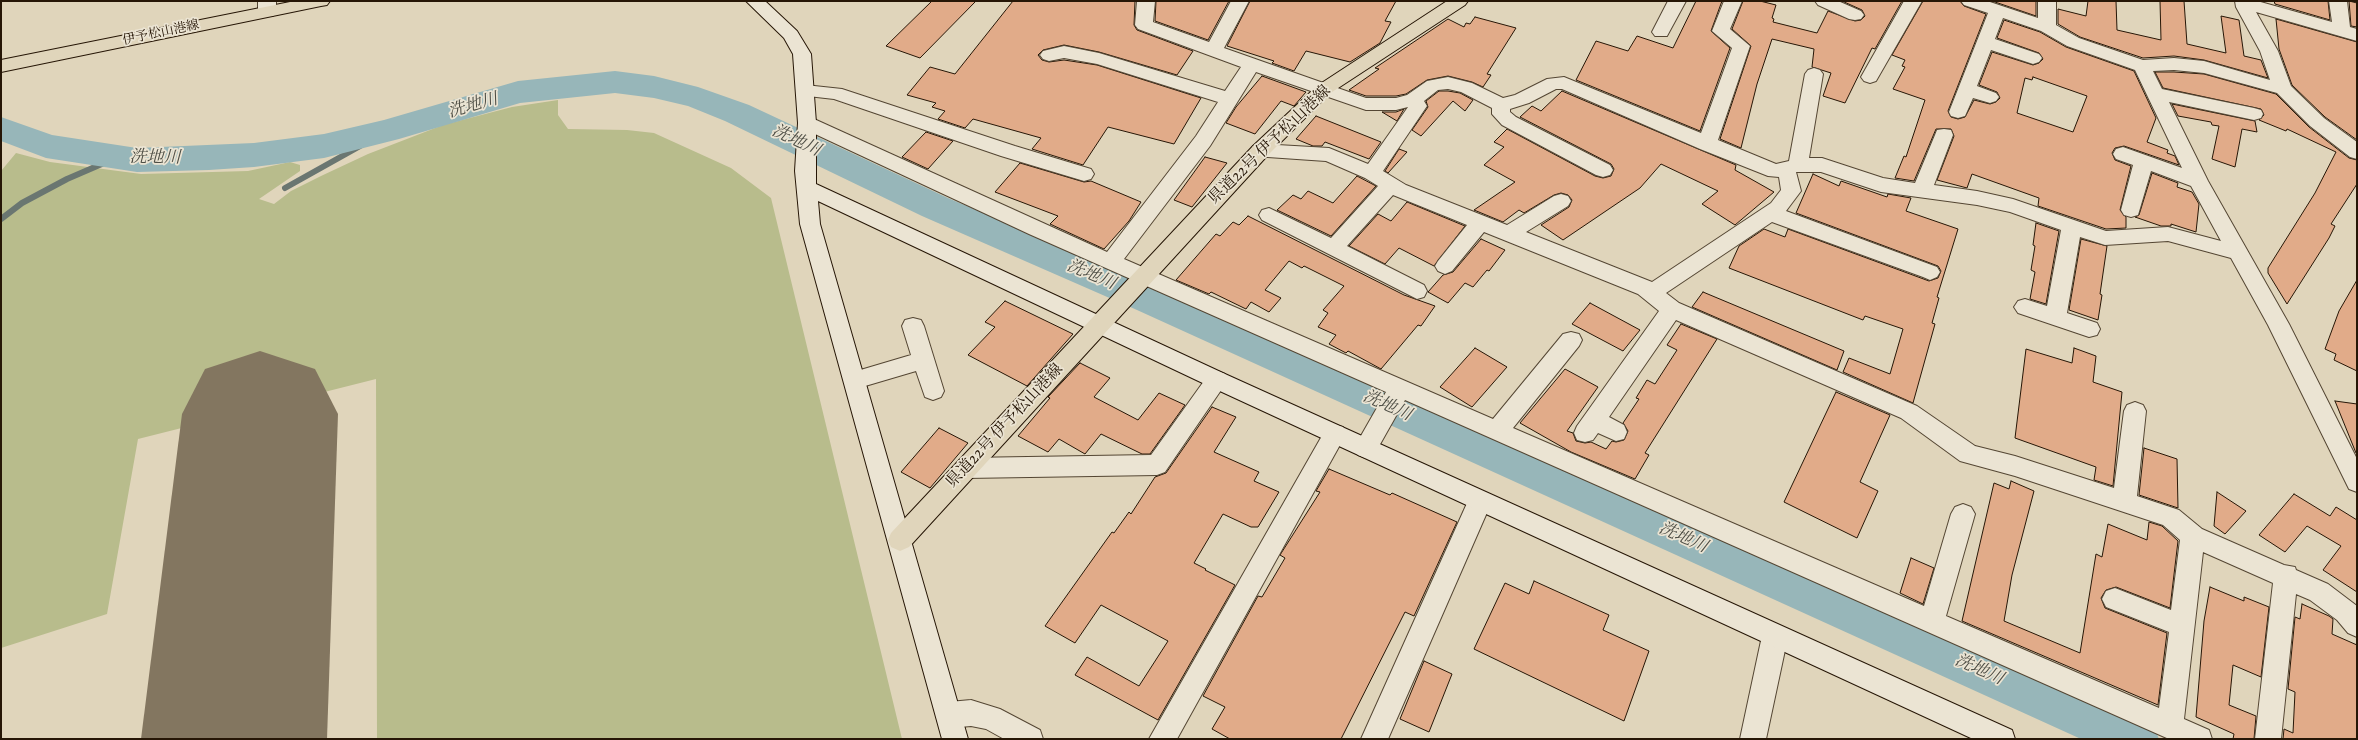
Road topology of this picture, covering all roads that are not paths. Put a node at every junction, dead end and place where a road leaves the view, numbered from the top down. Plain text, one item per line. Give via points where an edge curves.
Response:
1 (321, 1) edge
2 (755, 1) edge
3 (1146, 1) edge
4 (1240, 1) edge
5 (1458, 1) edge
6 (1677, 1) edge
7 (1733, 1) edge
8 (1808, 1) edge
9 (1812, 1) edge
10 (1824, 1) edge
11 (1913, 1) edge
12 (1970, 1) edge
13 (2047, 1) edge
14 (2338, 1) edge
15 (2244, 2) edge
16 (267, 6) edge
17 (1998, 9) junction
18 (1854, 15) dead end
19 (2047, 27) junction
20 (1661, 32) dead end
21 (2350, 33) edge
22 (1985, 42) junction
23 (1214, 50) junction
24 (1049, 55) dead end
25 (2034, 58) dead end
26 (1252, 64) junction
27 (1, 66) edge
28 (2142, 66) junction
29 (1814, 74) dead end
30 (1870, 77) dead end
31 (1967, 89) junction
32 (2283, 89) junction
33 (1324, 90) junction
34 (805, 91) junction
35 (2154, 93) junction
36 (1990, 97) dead end
37 (1230, 100) junction
38 (1413, 100) junction
39 (1501, 105) junction
40 (1958, 112) dead end
41 (2254, 114) dead end
42 (806, 129) junction
43 (1944, 136) dead end
44 (1707, 144) junction
45 (1260, 150) junction
46 (2357, 152) edge
47 (2123, 154) dead end
48 (2143, 163) junction
49 (1791, 166) junction
50 (1603, 170) dead end
51 (1372, 173) junction
52 (1084, 174) dead end
53 (806, 180) junction
54 (2198, 181) junction
55 (1391, 185) junction
56 (1922, 191) junction
57 (1561, 201) dead end
58 (2131, 210) dead end
59 (1770, 212) junction
60 (1480, 222) junction
61 (1276, 224) dead end
62 (2072, 228) junction
63 (1508, 234) junction
64 (1333, 248) junction
65 (2239, 253) junction
66 (1111, 262) junction
67 (1445, 266) dead end
68 (1917, 273) dead end
69 (1140, 278) junction
70 (1404, 289) dead end
71 (1651, 293) junction
72 (2025, 307) dead end
73 (1672, 308) junction
74 (1104, 317) junction
75 (2056, 318) junction
76 (913, 326) dead end
77 (2088, 329) dead end
78 (1571, 340) dead end
79 (923, 360) junction
80 (854, 380) junction
81 (1217, 380) junction
82 (933, 391) dead end
83 (1398, 392) junction
84 (2135, 411) dead end
85 (1497, 431) junction
86 (1616, 432) dead end
87 (1335, 434) junction
88 (1370, 440) junction
89 (966, 468) junction
90 (2357, 482) edge
91 (1480, 501) junction
92 (2124, 502) junction
93 (1963, 514) dead end
94 (2193, 536) junction
95 (900, 540) junction
96 (2286, 575) junction
97 (2115, 599) dead end
98 (1932, 622) junction
99 (2357, 625) edge
100 (2182, 626) junction
101 (1774, 636) junction
102 (2170, 726) junction
103 (952, 727) edge
104 (1030, 739) edge
105 (1162, 739) edge
106 (1374, 739) edge
107 (1753, 739) edge
108 (2002, 739) edge
109 (2199, 739) edge
110 (2268, 739) edge

1 - 16 main road, 伊予松山港線
2 - 34 street via 791,35 802,54
3 - 23 street via 1144,25
4 - 23 street
5 - 33 main road, 県道22号 伊予松山港線
6 - 20 street
7 - 44 street via 1721,31 1741,46
8 - 9 street
10 - 18 street
11 - 30 street
12 - 17 street
13 - 19 street
14 - 21 street
15 - 21 street
15 - 32 street via 2270,51
16 - 27 main road, 伊予松山港線
17 - 19 street
17 - 22 street
19 - 28 street via 2073,42
22 - 25 street
22 - 31 street
23 - 26 street
24 - 37 street via 1064,52 1100,59
26 - 33 street
26 - 37 street
28 - 32 street via 2174,64 2204,67
28 - 35 street
29 - 49 street
31 - 36 street
31 - 40 street
32 - 46 street via 2318,122
33 - 38 street via 1366,104 1396,104
33 - 45 main road, 県道22号 伊予松山港線
34 - 42 street
34 - 52 street via 836,93
35 - 41 street
35 - 54 street
37 - 66 street via 1165,193
38 - 39 street via 1433,85 1448,83 1466,87
38 - 51 street via 1418,106
39 - 44 street via 1522,100 1552,83 1564,83
39 - 50 street via 1501,114 1509,121
42 - 53 street
42 - 66 street
43 - 56 street
44 - 49 street via 1774,171
45 - 51 street via 1329,155
45 - 69 main road, 県道22号 伊予松山港線
47 - 48 street
48 - 54 street
48 - 58 street
49 - 56 street via 1822,165 1881,185
49 - 59 street via 1791,190 1778,208
51 - 55 street
53 - 74 street
53 - 80 street via 810,224
54 - 65 street
55 - 60 street
55 - 64 street
56 - 62 street via 1977,198 2013,206
57 - 63 street
59 - 68 street
59 - 71 street
60 - 63 street
60 - 67 street
61 - 64 street
62 - 65 street via 2105,238 2168,234
62 - 75 street
63 - 71 street via 1645,288
64 - 70 street
65 - 90 street via 2278,324
66 - 69 street
69 - 74 main road, 県道22号 伊予松山港線
69 - 83 street
71 - 73 street
72 - 75 street
73 - 86 street via 1590,426
73 - 92 street via 1909,412 1968,454 2015,466
74 - 81 street
74 - 89 main road, 県道22号 伊予松山港線
75 - 77 street
76 - 79 street
78 - 85 street
79 - 80 street
79 - 82 street
80 - 95 street
81 - 87 street
81 - 89 street via 1157,465
83 - 85 street
83 - 88 street
84 - 92 street
85 - 98 street
87 - 88 street
87 - 105 street
88 - 91 street
89 - 95 main road, 県道22号 伊予松山港線
91 - 101 street
91 - 106 street
92 - 94 street via 2171,517
93 - 98 street
94 - 96 street
94 - 100 street
95 - 103 street
96 - 99 street via 2319,592 2346,612
96 - 110 street
97 - 100 street
98 - 102 street
100 - 102 street
101 - 107 street
101 - 108 street
102 - 109 street
103 - 104 street via 971,713 991,718

